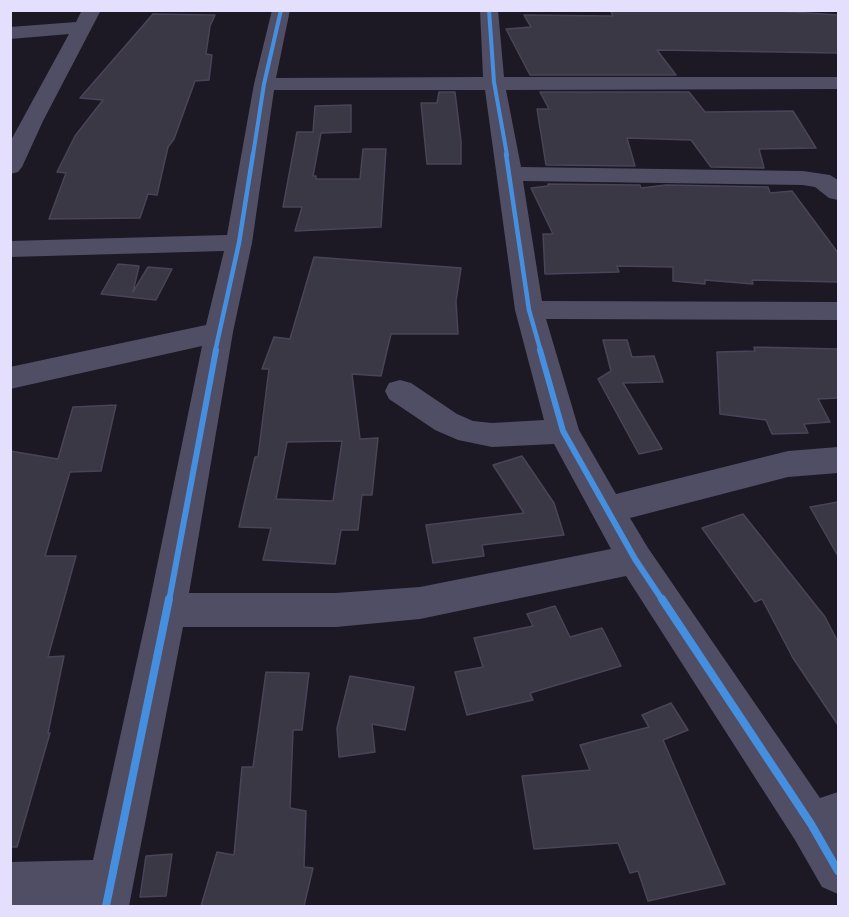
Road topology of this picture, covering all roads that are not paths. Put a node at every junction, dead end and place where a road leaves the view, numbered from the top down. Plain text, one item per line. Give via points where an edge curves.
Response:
1 (281, 10) edge
2 (489, 10) edge
3 (87, 19) edge
4 (10, 33) edge
5 (494, 82) junction
6 (838, 83) edge
7 (264, 84) junction
8 (21, 122) edge
9 (10, 167) edge
10 (510, 174) junction
11 (838, 193) edge
12 (239, 243) junction
13 (10, 249) edge
14 (529, 310) junction
15 (838, 311) edge
16 (219, 332) junction
17 (10, 378) edge
18 (400, 391) dead end
19 (563, 431) junction
20 (838, 460) edge
21 (606, 510) junction
22 (635, 559) junction
23 (167, 610) junction
24 (825, 819) edge
25 (838, 872) edge
26 (10, 885) edge
27 (108, 895) edge

1 - 7 street
2 - 5 street
3 - 4 street
3 - 8 street
5 - 6 street
5 - 7 street
5 - 10 street
7 - 12 street
8 - 9 street
10 - 11 street via 803,178 821,180
10 - 14 street
12 - 13 street
12 - 16 street
14 - 15 street
14 - 19 street
16 - 17 street
16 - 23 street
18 - 19 street via 446,422 469,432 492,435
19 - 21 street
20 - 21 street via 788,464
21 - 22 street
22 - 23 street via 420,603 336,610
22 - 24 street
23 - 27 street
24 - 25 street
26 - 27 street

